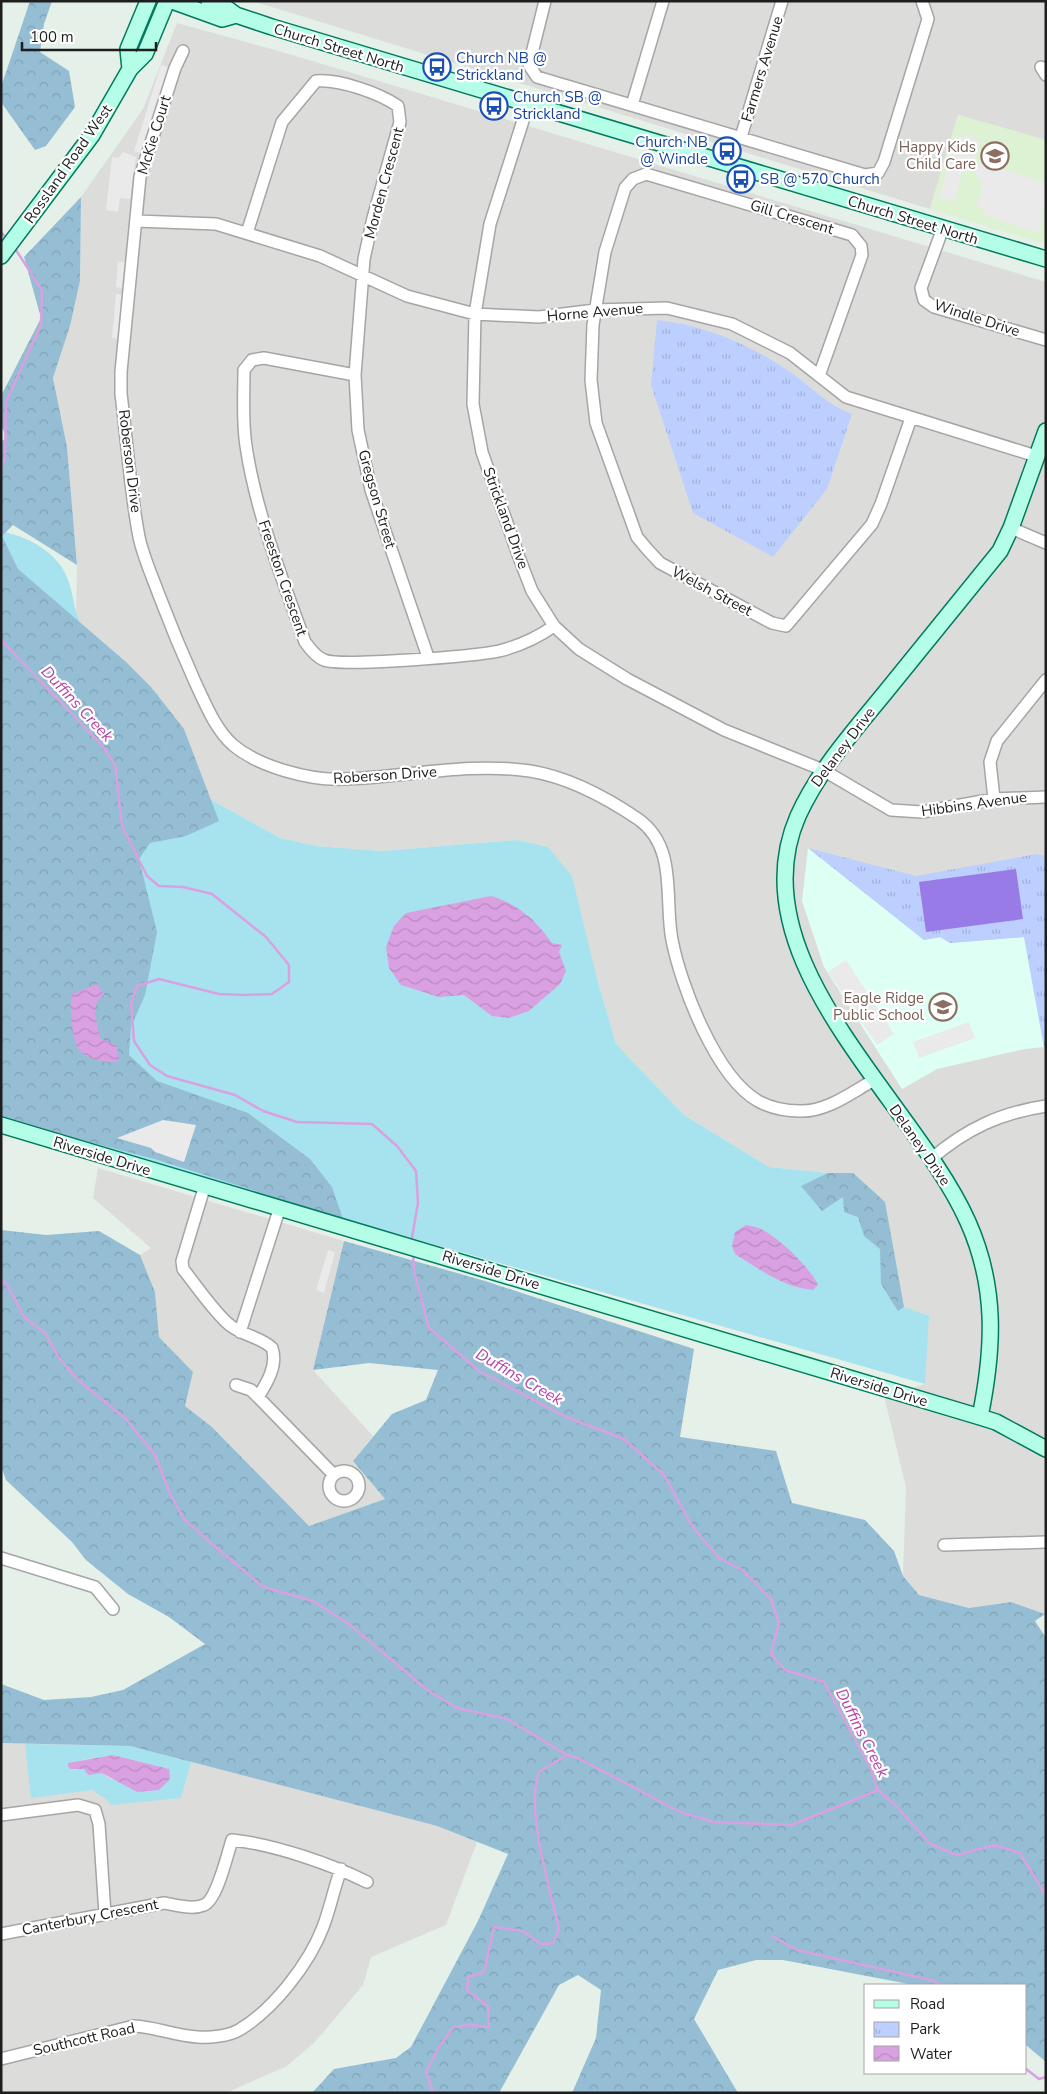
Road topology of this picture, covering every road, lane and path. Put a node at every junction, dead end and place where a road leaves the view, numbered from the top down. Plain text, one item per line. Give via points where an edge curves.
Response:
1 (148, 1) edge
2 (167, 1) edge
3 (172, 1) edge
4 (209, 1) edge
5 (546, 1) edge
6 (663, 1) edge
7 (782, 1) edge
8 (922, 1) edge
9 (236, 15) junction
10 (184, 51) dead end
11 (130, 69) junction
12 (528, 105) junction
13 (632, 105) junction
14 (741, 138) junction
15 (136, 221) junction
16 (943, 228) junction
17 (247, 233) junction
18 (1, 256) edge
19 (1046, 259) edge
20 (362, 276) junction
21 (595, 310) junction
22 (475, 314) junction
23 (1046, 340) edge
24 (355, 375) junction
25 (819, 376) junction
26 (911, 418) junction
27 (1046, 431) edge
28 (1036, 456) junction
29 (1011, 528) junction
30 (1046, 543) edge
31 (554, 626) junction
32 (428, 657) junction
33 (1046, 680) edge
34 (823, 770) junction
35 (1046, 797) edge
36 (994, 799) junction
37 (874, 1080) junction
38 (1046, 1106) edge
39 (1, 1125) edge
40 (931, 1159) junction
41 (205, 1185) junction
42 (280, 1207) junction
43 (240, 1332) junction
44 (236, 1385) dead end
45 (258, 1396) junction
46 (980, 1417) junction
47 (1046, 1450) edge
48 (333, 1474) dead end
49 (1046, 1542) edge
50 (944, 1545) dead end
51 (1, 1558) edge
52 (113, 1609) dead end
53 (1, 1815) edge
54 (341, 1869) junction
55 (367, 1882) dead end
56 (105, 1914) junction
57 (1, 1934) edge
58 (1, 2059) edge

1 - 11 street via 128,49
2 - 11 street, Rossland Road West via 145,54
3 - 9 street, Church Street North via 222,19
4 - 9 street, Church Street North
5 - 13 street via 529,65 537,77
6 - 13 street
7 - 14 street, Farmers Avenue
8 - 14 street via 928,19 878,173 865,175
9 - 12 street, Church Street North
10 - 15 street, McKie Court via 175,68 140,177
11 - 18 street, Rossland Road West via 92,134
12 - 16 street, Church Street North
12 - 22 street, Strickland Drive via 490,224
13 - 14 street
15 - 17 street, Horne Avenue via 216,224
15 - 37 street, Roberson Drive via 121,387 139,538 188,667 214,722 231,743 249,756 315,778 343,780 504,769 559,778 591,793 639,820 661,845 666,865 671,938 685,988 724,1065 743,1090 775,1108 802,1112 827,1106
16 - 19 street, Church Street North
16 - 23 street, Windle Drive via 921,288 924,300 934,307
17 - 20 street, Horne Avenue via 320,256
17 - 20 street, Morden Crescent via 282,122 316,81 328,80 386,98 398,106 400,122 373,218
20 - 22 street, Horne Avenue via 414,299
20 - 24 street, Gregson Street
21 - 22 street, Horne Avenue via 539,317
21 - 25 street, Horne Avenue via 667,308 732,324 790,353
21 - 25 street, Gill Crescent via 604,252 626,188 633,179 646,174 660,177 852,235 861,246 862,255
21 - 26 street, Welsh Street via 591,380 596,423 637,537 660,563 772,623 786,626 797,616 872,524
22 - 31 street, Strickland Drive via 473,404 482,452 532,591
24 - 32 street, Gregson Street via 358,430 371,490
24 - 32 street, Freeston Crescent via 264,358 252,360 244,370 246,444 261,515 305,642 314,653 324,660 347,662
25 - 26 street, Horne Avenue via 846,397
26 - 28 street, Horne Avenue
27 - 28 street, Delaney Drive
28 - 29 street, Delaney Drive
29 - 30 street
29 - 34 street, Delaney Drive via 1000,551
31 - 32 street, Freeston Crescent via 524,644 497,651
31 - 34 street, Strickland Drive via 587,654 636,684 724,730
33 - 36 street via 997,741 990,762
34 - 36 street, Hibbins Avenue via 880,804 905,812 944,809
34 - 37 street, Delaney Drive via 797,818 789,846 788,915 799,950 838,1027
35 - 36 street, Hibbins Avenue
37 - 40 street, Delaney Drive
38 - 40 street via 995,1118 970,1129
39 - 41 street, Riverside Drive
40 - 46 street, Delaney Drive via 968,1222 985,1275 991,1315 991,1348
41 - 42 street, Riverside Drive
41 - 43 street via 182,1261 183,1270 229,1324
42 - 43 street
42 - 46 street, Riverside Drive
43 - 45 street via 265,1341 274,1354 268,1380
44 - 45 street
45 - 48 street
46 - 47 street, Riverside Drive via 1010,1429
49 - 50 street
51 - 52 street via 95,1587
53 - 56 street via 78,1805 95,1810 99,1824
54 - 55 street, Canterbury Crescent
54 - 56 street, Canterbury Crescent via 232,1840 213,1897 205,1905 189,1907 164,1903
54 - 58 street, Southcott Road via 313,1948 288,1984 258,2016 237,2031 198,2038 134,2026
56 - 57 street, Canterbury Crescent

